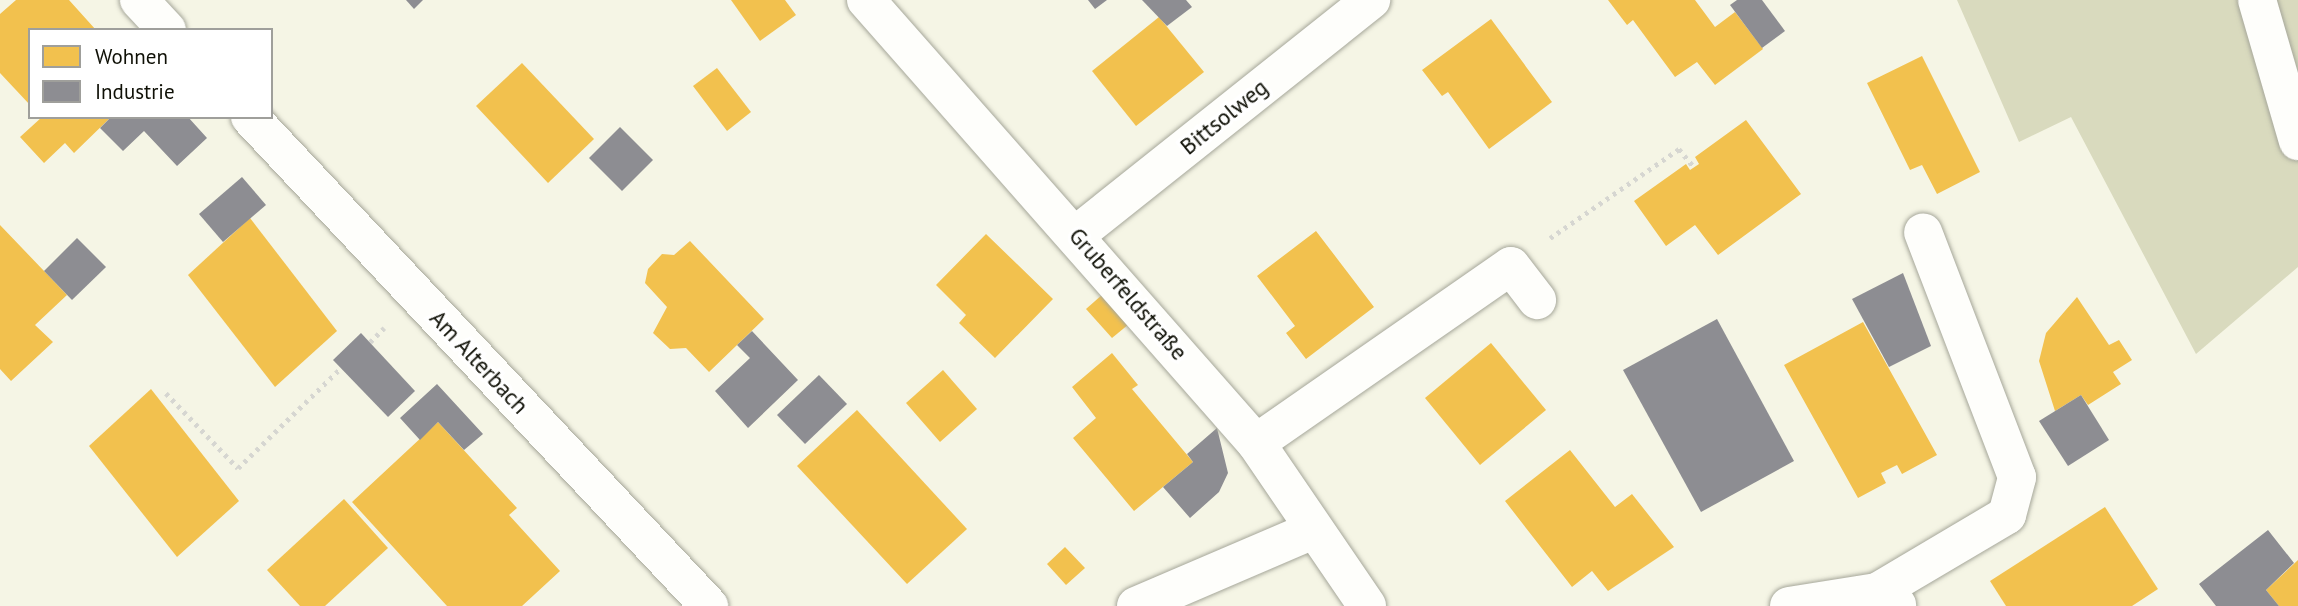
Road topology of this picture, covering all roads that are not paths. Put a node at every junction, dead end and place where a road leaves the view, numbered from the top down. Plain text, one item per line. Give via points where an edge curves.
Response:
1 (139, 0) edge
2 (866, 0) edge
3 (1371, 0) edge
4 (2258, 0) edge
5 (165, 28) edge
6 (252, 119) edge
7 (2298, 141) edge
8 (1923, 232) dead end
9 (1077, 234) junction
10 (1537, 300) dead end
11 (1256, 443) junction
12 (1311, 531) junction
13 (1887, 599) edge
14 (709, 606) edge
15 (1136, 606) edge
16 (1367, 606) edge
17 (1789, 606) edge

1 - 5 street
2 - 9 street, Gruberfeldstraße via 964,117
3 - 9 street, Bittsolweg
4 - 7 street
6 - 14 street, Am Alterbach
8 - 13 street via 2017,477 2007,515
9 - 11 street, Gruberfeldstraße
10 - 11 street via 1511,266
11 - 12 street, Gruberfeldstraße
12 - 15 street
12 - 16 street, Gruberfeldstraße
13 - 17 street

